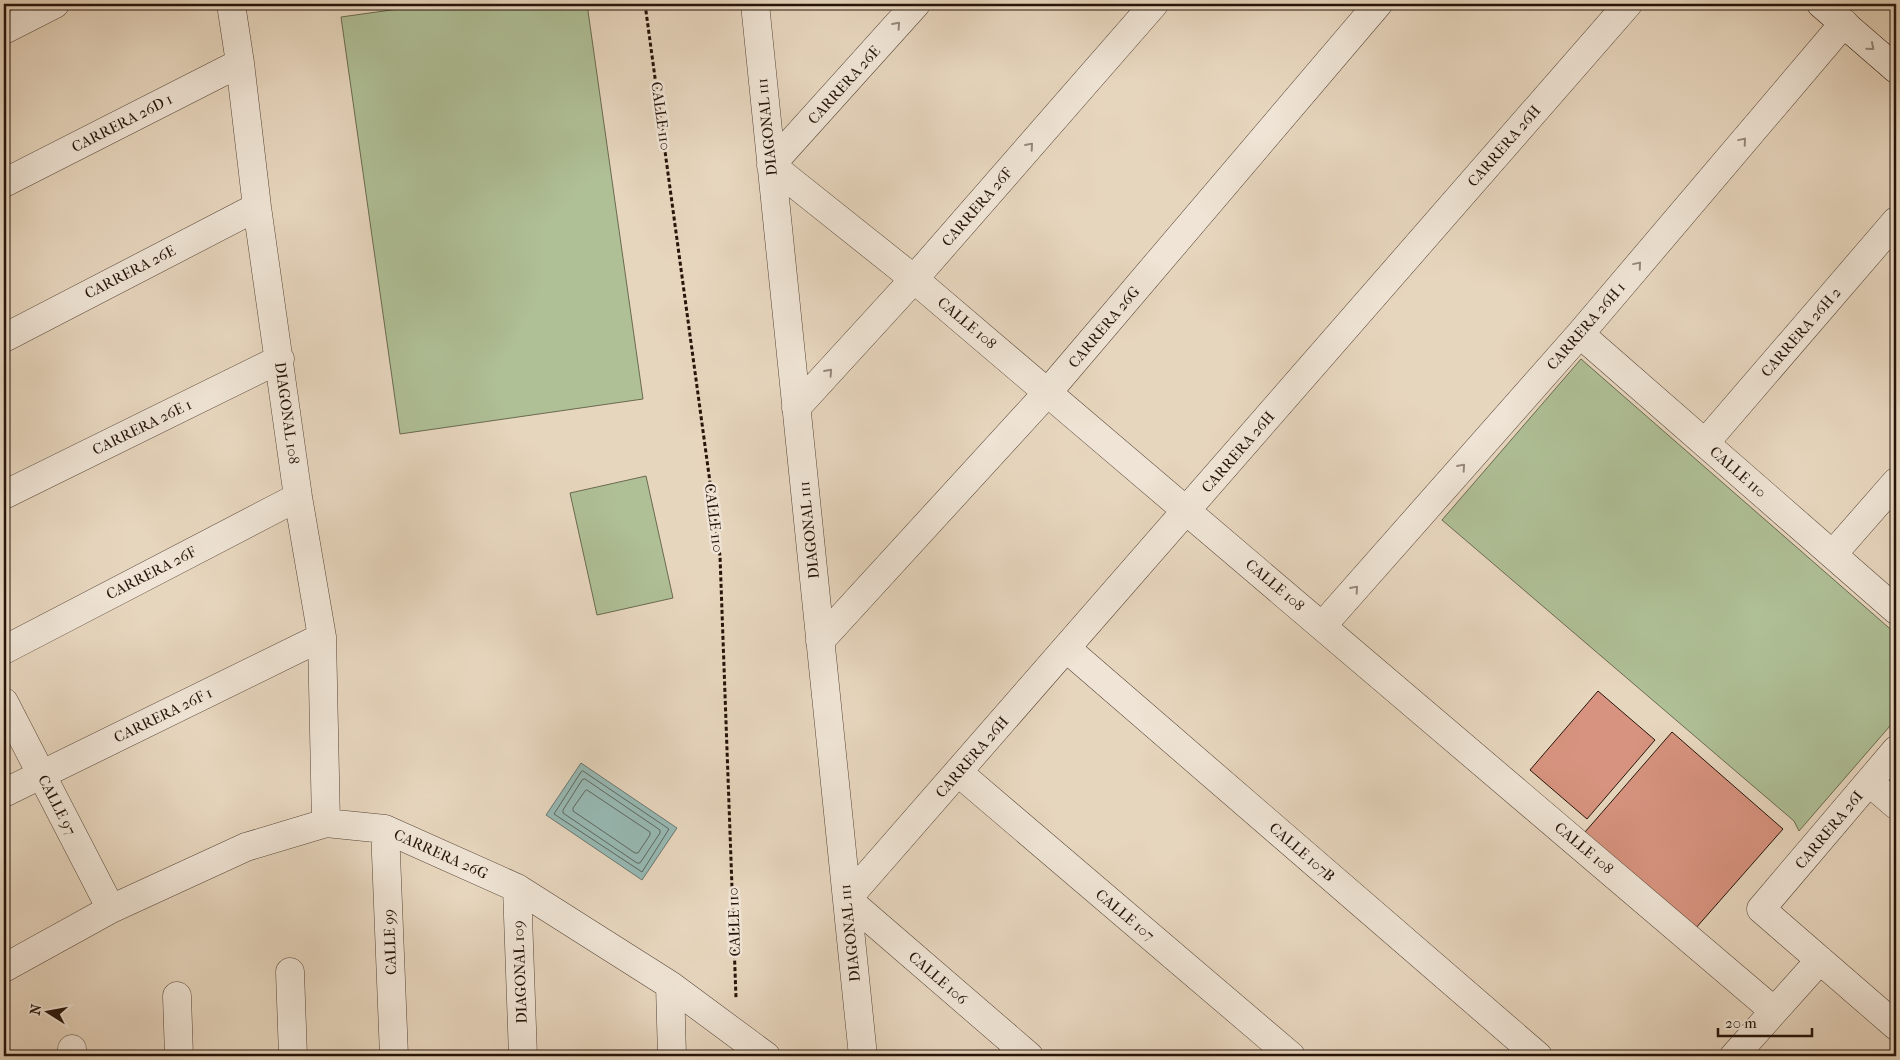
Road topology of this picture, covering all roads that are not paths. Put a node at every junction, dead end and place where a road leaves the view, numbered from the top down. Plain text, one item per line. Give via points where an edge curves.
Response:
1 (55, 4) edge
2 (231, 4) edge
3 (754, 4) edge
4 (916, 4) edge
5 (1154, 4) edge
6 (1378, 4) edge
7 (1628, 4) edge
8 (1821, 4) edge
9 (1844, 23) junction
10 (4, 30) edge
11 (240, 63) junction
12 (1896, 69) edge
13 (771, 165) junction
14 (4, 183) edge
15 (257, 207) junction
16 (1896, 221) edge
17 (914, 279) junction
18 (1580, 334) junction
19 (4, 338) edge
20 (280, 359) junction
21 (1048, 392) junction
22 (796, 408) junction
23 (1705, 443) junction
24 (1896, 482) edge
25 (4, 495) edge
26 (298, 497) junction
27 (1187, 510) junction
28 (1833, 554) junction
29 (1896, 610) edge
30 (1323, 625) junction
31 (322, 637) junction
32 (820, 641) junction
33 (1066, 648) junction
34 (4, 650) edge
35 (4, 702) edge
36 (1896, 750) edge
37 (959, 773) junction
38 (41, 774) junction
39 (1870, 782) junction
40 (4, 793) edge
41 (1896, 805) edge
42 (326, 823) junction
43 (385, 829) junction
44 (517, 888) junction
45 (847, 900) junction
46 (111, 909) junction
47 (1820, 960) junction
48 (4, 968) edge
49 (290, 972) dead end
50 (670, 986) junction
51 (177, 996) dead end
52 (1774, 1011) junction
53 (1896, 1026) edge
54 (179, 1056) edge
55 (294, 1056) edge
56 (394, 1056) edge
57 (523, 1056) edge
58 (672, 1056) edge
59 (766, 1056) edge
60 (863, 1056) edge
61 (1028, 1056) edge
62 (1292, 1056) edge
63 (1538, 1056) edge
64 (1734, 1056) edge

1 - 10 street
2 - 11 street, DIAGONAL 108
3 - 13 street, DIAGONAL 111
13 -> 4 street, CARRERA 26E
17 -> 5 street, CARRERA 26F
6 - 21 street, CARRERA 26G
7 - 27 street, CARRERA 26H
8 - 9 street
9 -> 12 street
18 -> 9 street, CARRERA 26H 1
11 - 14 street, CARRERA 26D 1
11 - 15 street, DIAGONAL 108
13 - 17 street, CALLE 108
13 - 22 street, DIAGONAL 111
15 - 19 street, CARRERA 26E
15 - 20 street, DIAGONAL 108
16 - 23 street, CARRERA 26H 2
17 - 21 street, CALLE 108
22 -> 17 street, CARRERA 26F
18 - 23 street, CALLE 110
30 -> 18 street, CARRERA 26H 1
20 - 25 street, CARRERA 26E 1
20 - 26 street, DIAGONAL 108
21 - 27 street, CALLE 108
21 - 32 street, CARRERA 26G
22 - 32 street, DIAGONAL 111
23 - 28 street, CALLE 110
24 - 28 street
26 - 31 street, DIAGONAL 108
26 - 34 street, CARRERA 26F
27 - 30 street, CALLE 108
27 - 33 street, CARRERA 26H
28 - 29 street, CALLE 110
30 - 52 street, CALLE 108
31 - 38 street, CARRERA 26F 1
31 - 42 street, DIAGONAL 108
32 - 45 street, DIAGONAL 111
33 - 37 street, CARRERA 26H
33 - 63 street, CALLE 107B
35 - 38 street, CALLE 97
36 - 39 street, CARRERA 26I
37 - 45 street, CARRERA 26H
37 - 62 street, CALLE 107
38 - 40 street, CARRERA 26F 1
38 - 46 street, CALLE 97
39 - 41 street
39 - 47 street, CARRERA 26I via 1761,909
42 - 43 street, CARRERA 26G
42 - 46 street, CARRERA 26G via 246,847
43 - 44 street, CARRERA 26G
43 - 56 street, CALLE 99
44 - 50 street, CARRERA 26G
44 - 57 street, DIAGONAL 109
45 - 60 street, DIAGONAL 111
45 - 61 street, CALLE 106
46 - 48 street, CARRERA 26G
47 - 52 street
47 - 53 street
49 - 55 street
50 - 58 street
50 - 59 street, CARRERA 26G
51 - 54 street
52 - 64 street

